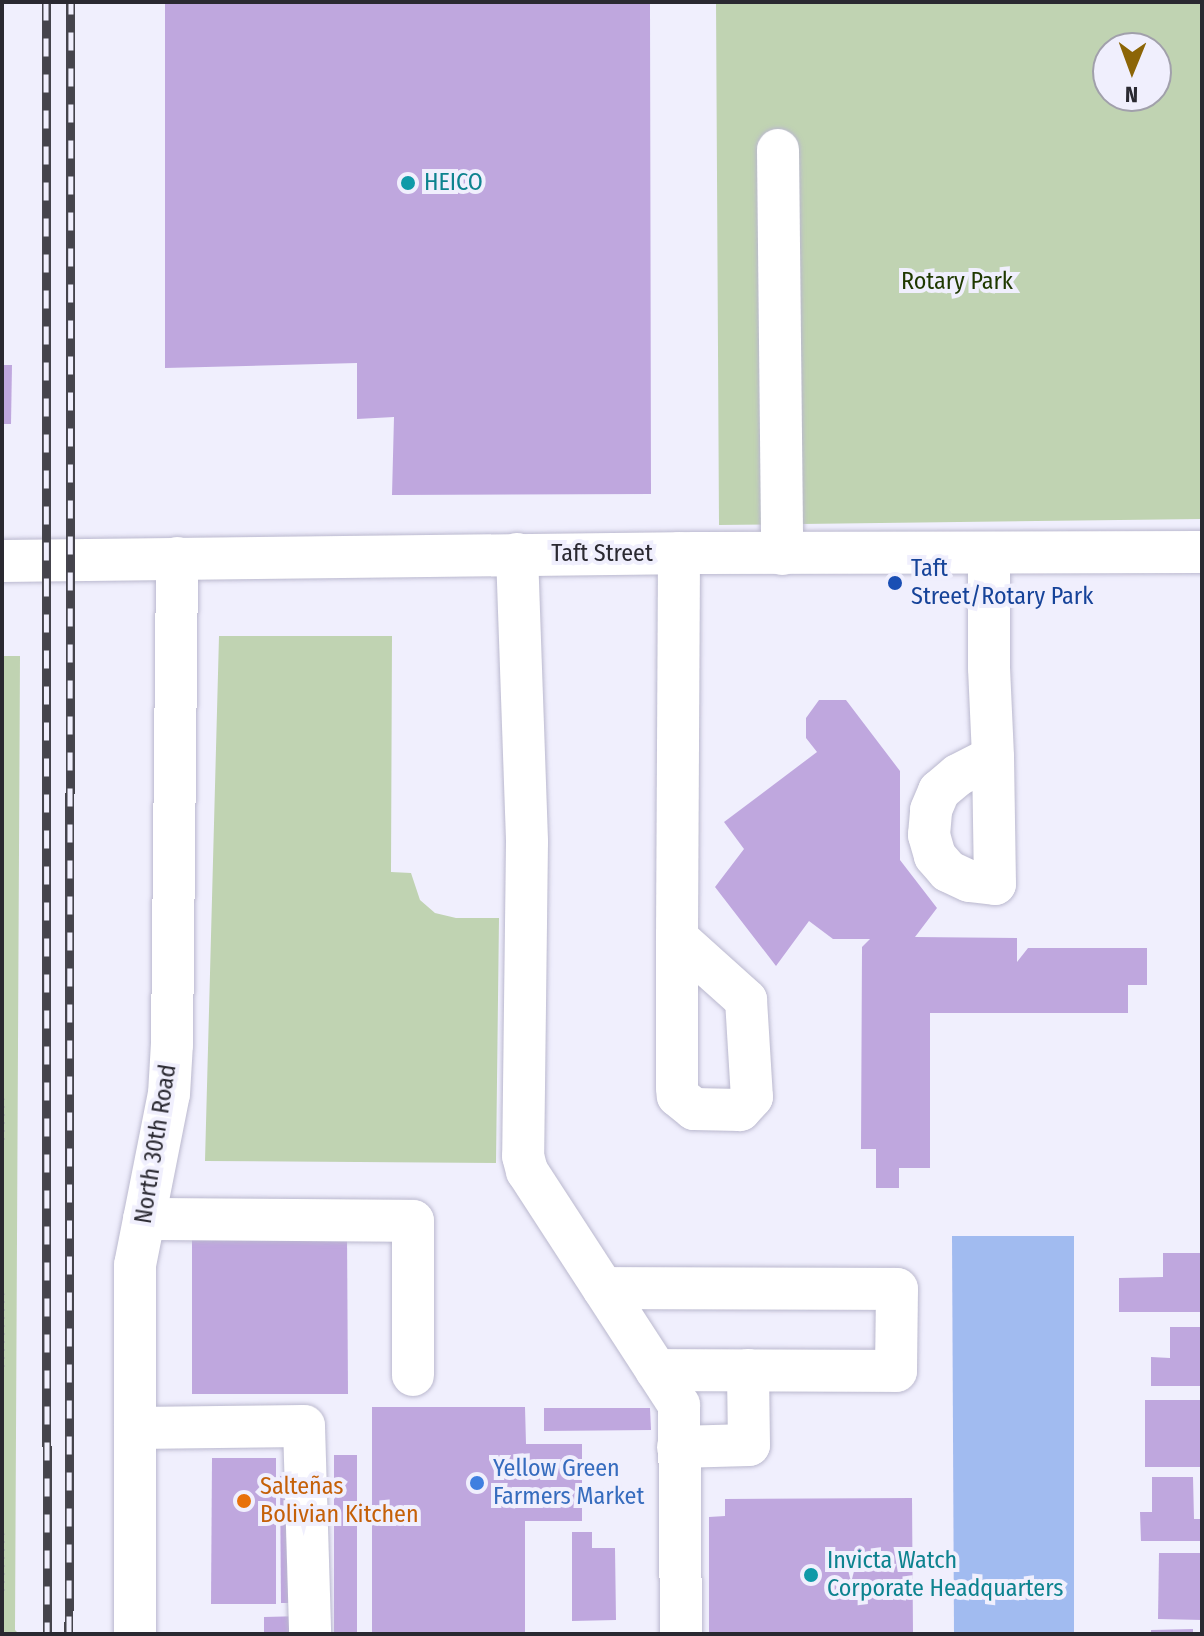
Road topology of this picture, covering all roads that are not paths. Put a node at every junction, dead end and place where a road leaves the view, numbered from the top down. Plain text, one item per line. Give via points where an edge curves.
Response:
1 (778, 150) dead end
2 (1202, 552) edge
3 (679, 553) junction
4 (989, 553) junction
5 (517, 554) junction
6 (782, 554) junction
7 (177, 558) junction
8 (2, 561) edge
9 (993, 757) dead end
10 (677, 938) dead end
11 (144, 1219) junction
12 (603, 1288) junction
13 (656, 1370) junction
14 (748, 1370) junction
15 (413, 1375) dead end
16 (135, 1428) junction
17 (678, 1447) junction
18 (135, 1634) edge
19 (310, 1634) edge
20 (681, 1634) edge

1 - 6 street
2 - 4 street, Taft Street
3 - 5 street, Taft Street
3 - 6 street, Taft Street
3 - 10 street
4 - 6 street, Taft Street
4 - 9 street
5 - 7 street, Taft Street
5 - 12 street via 527,857 523,1156 527,1171
7 - 8 street, Taft Street
7 - 11 street, North 30th Road via 169,1094
11 - 15 street via 413,1221
11 - 16 street, North 30th Road via 135,1265
12 - 13 street
12 - 14 street via 897,1289 896,1371
13 - 14 street
13 - 17 street via 679,1405
14 - 17 street via 749,1445
16 - 18 street, North 30th Road
16 - 19 street via 304,1426
17 - 20 street

